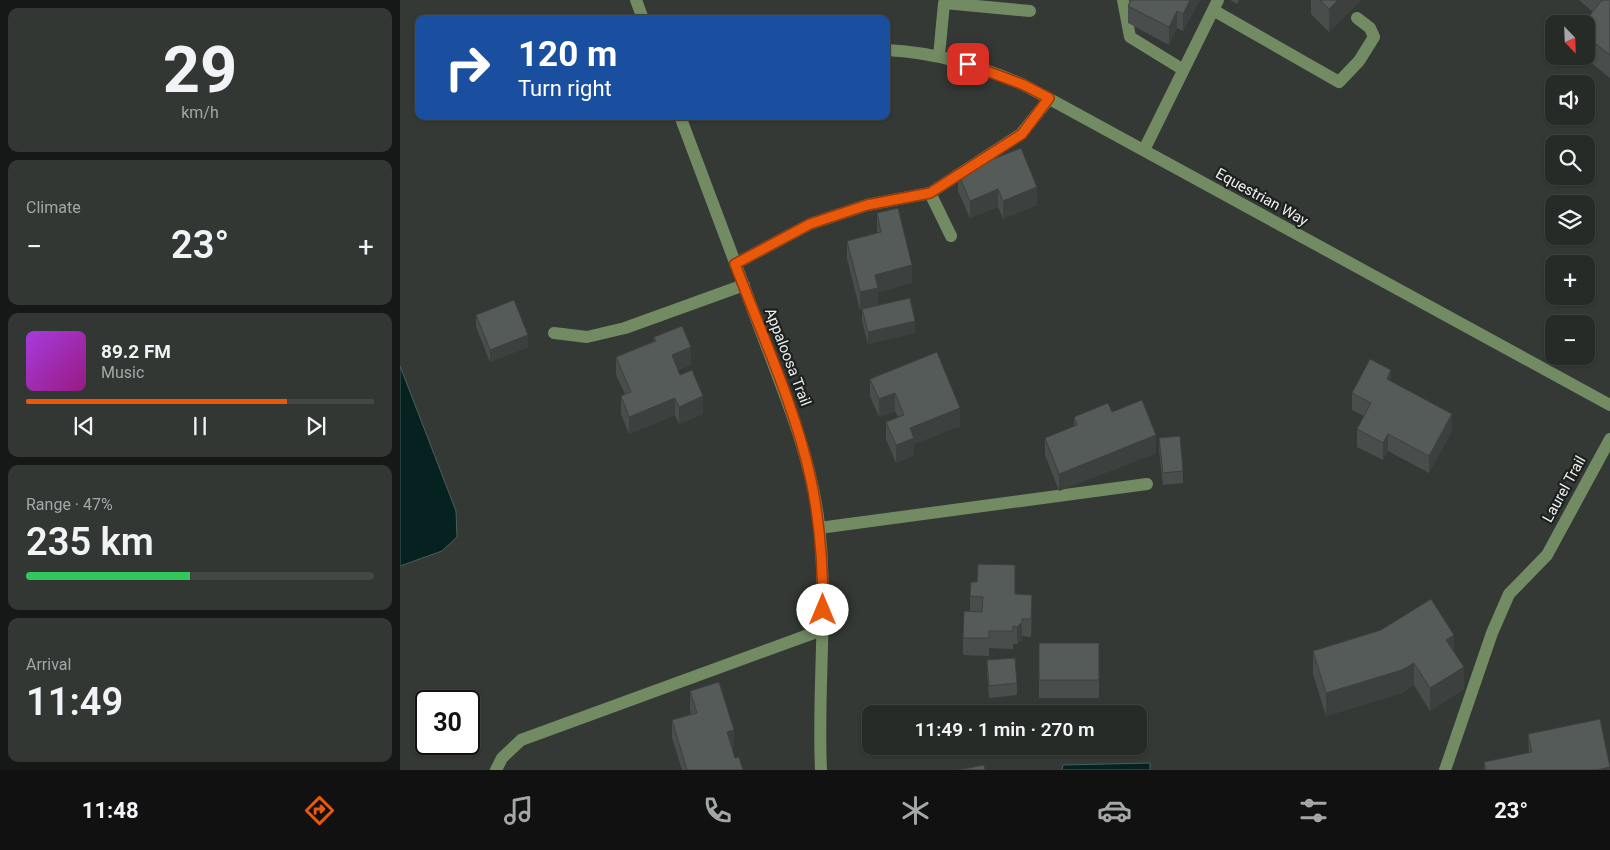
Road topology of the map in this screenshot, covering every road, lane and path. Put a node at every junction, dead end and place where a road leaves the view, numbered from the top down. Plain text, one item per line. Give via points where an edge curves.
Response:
1 (636, 0) edge
2 (1123, 0) edge
3 (944, 1) edge
4 (1216, 5) edge
5 (1030, 12) dead end
6 (642, 15) edge
7 (1357, 18) dead end
8 (890, 50) edge
9 (939, 56) junction
10 (1182, 69) junction
11 (1049, 98) junction
12 (681, 120) edge
13 (1144, 150) junction
14 (930, 193) junction
15 (951, 236) dead end
16 (735, 264) junction
17 (744, 285) junction
18 (554, 333) dead end
19 (1610, 406) edge
20 (1610, 440) edge
21 (1146, 484) dead end
22 (819, 528) junction
23 (822, 630) junction
24 (496, 770) edge
25 (821, 770) edge
26 (1445, 770) edge

1 - 6 street
2 - 10 street via 1130,37
3 - 5 street
3 - 9 street
4 - 7 street via 1339,82 1360,61 1374,37 1370,28
4 - 10 street
8 - 9 street, Equestrian Way
9 - 11 street, Equestrian Way via 982,68
10 - 13 street
11 - 13 street, Equestrian Way
11 - 14 street via 1022,134
12 - 16 street, Appaloosa Trail
13 - 19 street, Equestrian Way
14 - 15 street
14 - 16 street via 867,205 810,224
16 - 17 street, Appaloosa Trail
17 - 18 street via 625,328 587,337
17 - 22 street, Appaloosa Trail via 797,426
20 - 26 street, Laurel Trail via 1547,555 1509,594 1492,633
21 - 22 street
22 - 23 street, Appaloosa Trail via 823,572
23 - 24 street via 521,740 502,758
23 - 25 street, Appaloosa Trail

